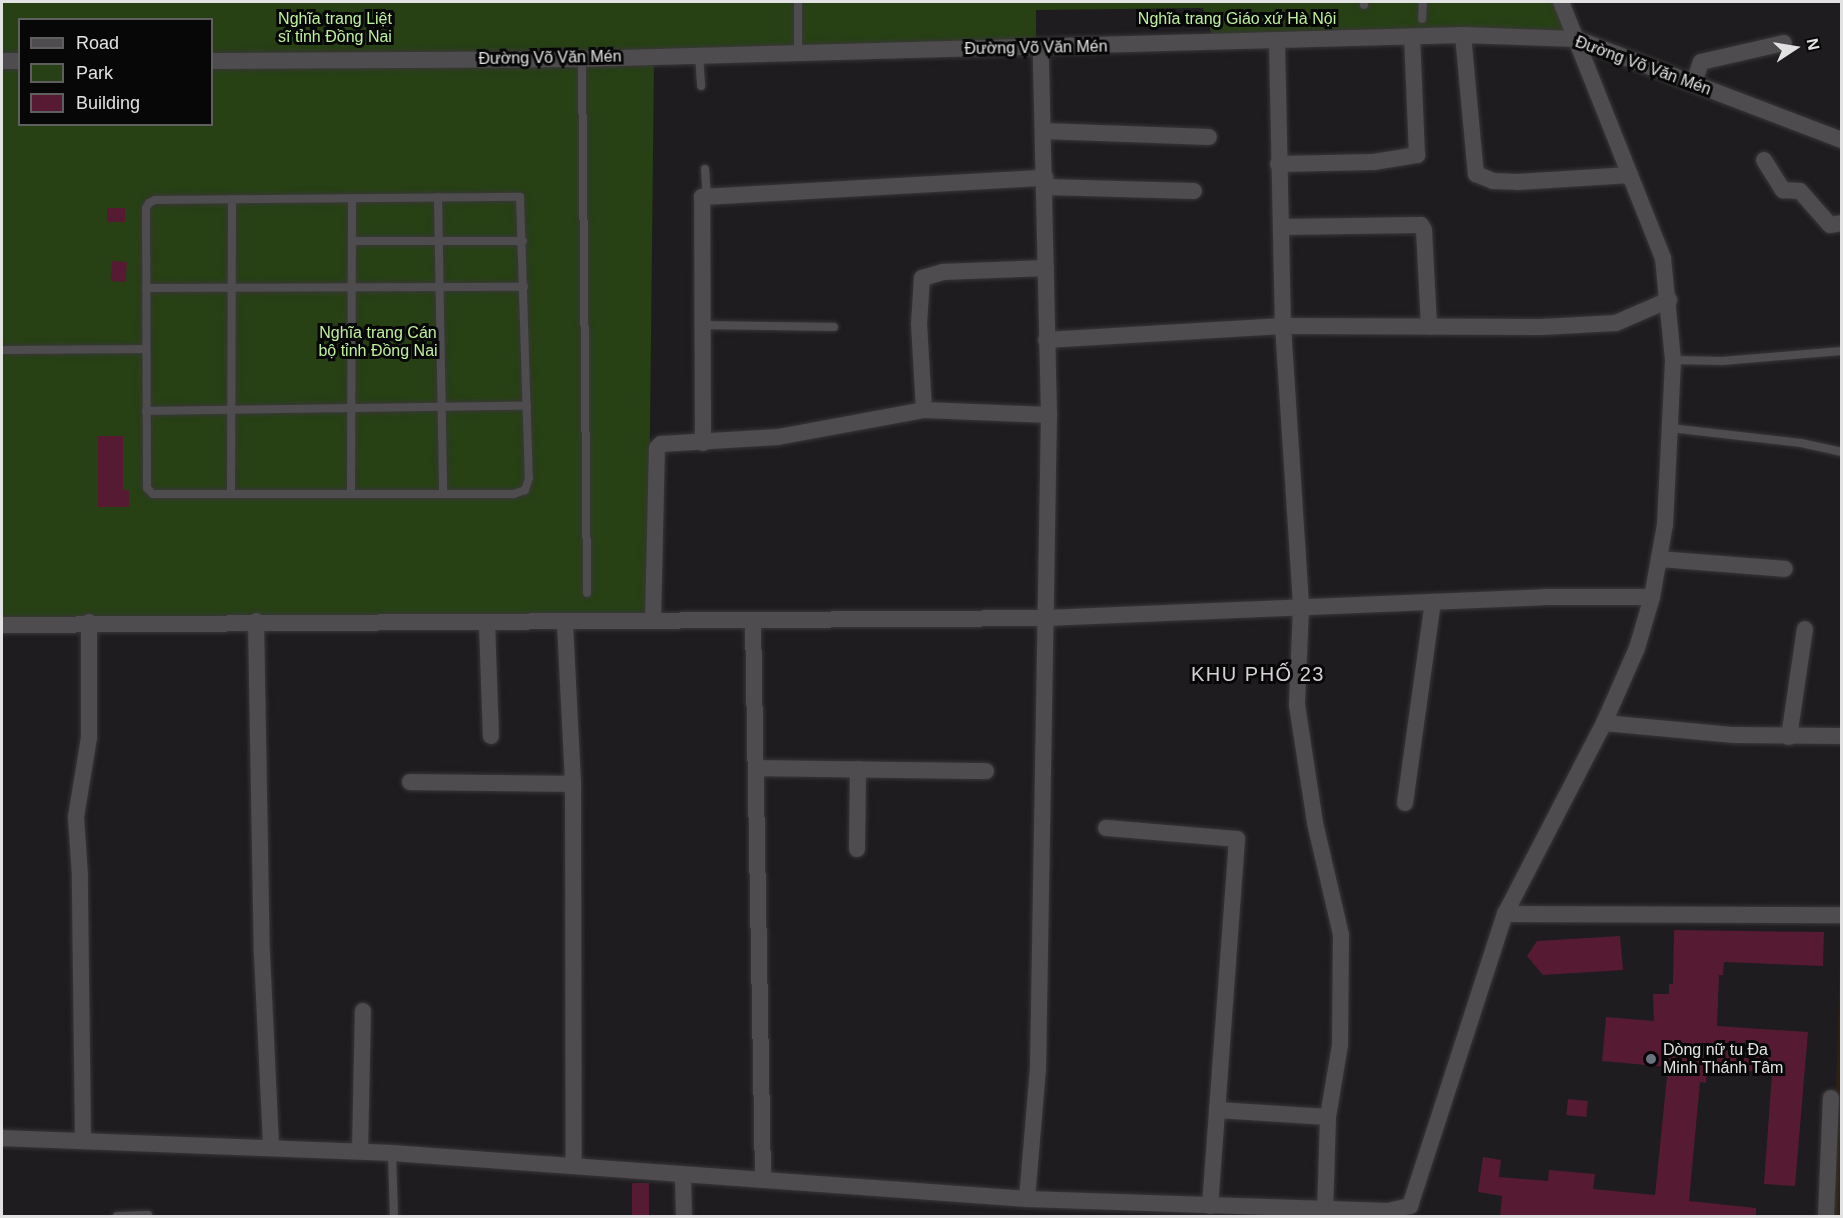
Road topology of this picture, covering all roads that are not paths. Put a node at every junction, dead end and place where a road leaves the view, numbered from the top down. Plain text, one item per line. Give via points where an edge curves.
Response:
1 (798, 2) edge
2 (1422, 2) edge
3 (1561, 2) edge
4 (1422, 19) dead end
5 (1463, 35) junction
6 (1412, 38) junction
7 (1577, 39) junction
8 (1277, 42) junction
9 (1784, 43) dead end
10 (1041, 49) junction
11 (798, 53) junction
12 (699, 55) junction
13 (582, 59) junction
14 (2, 61) edge
15 (18, 61) edge
16 (213, 61) edge
17 (1694, 83) junction
18 (701, 86) dead end
19 (1044, 131) junction
20 (1209, 137) dead end
21 (1842, 140) edge
22 (1764, 160) dead end
23 (1278, 164) junction
24 (705, 169) dead end
25 (1630, 175) junction
26 (1045, 183) junction
27 (1194, 191) dead end
28 (438, 197) junction
29 (707, 197) junction
30 (352, 198) junction
31 (232, 199) junction
32 (1842, 223) edge
33 (1282, 227) junction
34 (352, 241) junction
35 (523, 241) junction
36 (438, 242) junction
37 (1046, 268) junction
38 (352, 287) junction
39 (439, 287) junction
40 (524, 287) junction
41 (146, 288) junction
42 (232, 288) junction
43 (1669, 300) junction
44 (703, 325) junction
45 (1283, 326) junction
46 (834, 327) dead end
47 (1429, 327) junction
48 (1046, 340) junction
49 (146, 349) junction
50 (2, 351) edge
51 (1842, 351) edge
52 (1673, 360) junction
53 (527, 406) junction
54 (441, 408) junction
55 (231, 410) junction
56 (352, 410) junction
57 (924, 410) junction
58 (146, 411) junction
59 (1049, 415) junction
60 (1671, 428) junction
61 (703, 443) junction
62 (1842, 452) edge
63 (231, 494) junction
64 (351, 494) junction
65 (443, 494) junction
66 (1659, 559) junction
67 (1785, 569) dead end
68 (587, 593) dead end
69 (1652, 597) junction
70 (1433, 602) junction
71 (1300, 608) junction
72 (1046, 618) junction
73 (256, 621) junction
74 (653, 621) junction
75 (753, 621) junction
76 (89, 622) junction
77 (487, 623) junction
78 (566, 624) junction
79 (2, 625) edge
80 (1805, 629) dead end
81 (1604, 723) junction
82 (491, 736) dead end
83 (1842, 736) edge
84 (1789, 737) junction
85 (757, 768) junction
86 (858, 769) junction
87 (986, 771) dead end
88 (410, 782) dead end
89 (573, 784) junction
90 (1405, 803) dead end
91 (1106, 828) dead end
92 (857, 849) dead end
93 (1505, 914) junction
94 (1842, 915) edge
95 (363, 1011) dead end
96 (1830, 1098) dead end
97 (1217, 1110) junction
98 (1328, 1117) junction
99 (2, 1138) edge
100 (83, 1139) junction
101 (271, 1147) junction
102 (360, 1151) junction
103 (392, 1153) junction
104 (574, 1166) junction
105 (683, 1176) junction
106 (763, 1178) junction
107 (1028, 1199) junction
108 (1210, 1206) junction
109 (1325, 1209) junction
110 (148, 1215) dead end
111 (117, 1216) edge
112 (394, 1216) edge
113 (684, 1216) edge
114 (1826, 1216) edge

1 - 11 lane
2 - 4 lane
3 - 7 street
5 - 6 street, Đường Võ Văn Mén
5 - 7 street, Đường Võ Văn Mén
5 - 25 street via 1476,174 1493,181 1518,182
6 - 8 street, Đường Võ Văn Mén
6 - 23 street via 1417,155 1374,162
7 - 17 street, Đường Võ Văn Mén
7 - 25 street
8 - 10 street, Đường Võ Văn Mén
8 - 23 street
9 - 17 street via 1701,62
10 - 11 street, Đường Võ Văn Mén
10 - 19 street
11 - 12 street, Đường Võ Văn Mén
12 - 13 street, Đường Võ Văn Mén
12 - 18 lane
13 - 16 street, Đường Võ Văn Mén
13 - 68 lane
14 - 15 street
17 - 21 street, Đường Võ Văn Mén
19 - 20 street
19 - 26 street
22 - 32 street via 1783,190 1800,191 1830,225
23 - 33 street
24 - 29 lane
25 - 43 street via 1663,258
26 - 27 street
26 - 29 street
26 - 37 street
28 - 30 lane
28 - 35 lane via 520,197
28 - 36 lane
29 - 44 street via 702,197
30 - 31 lane
30 - 34 lane
31 - 41 lane via 149,203
31 - 42 lane
33 - 45 street
33 - 47 street via 1420,225 1424,230
34 - 36 lane
34 - 38 lane
35 - 36 lane
35 - 40 lane
36 - 39 lane
37 - 48 street
37 - 57 street via 943,272 922,278 919,324
38 - 39 lane
38 - 42 lane
38 - 56 lane
39 - 40 lane
39 - 54 lane
40 - 53 lane
41 - 42 lane
41 - 49 lane
42 - 55 lane
43 - 47 street via 1616,323
43 - 52 street
44 - 46 lane
44 - 61 street
45 - 47 street
45 - 48 street
45 - 71 street
48 - 59 street
49 - 50 lane
49 - 58 lane
51 - 52 lane via 1722,361
52 - 60 street
53 - 54 lane
53 - 65 lane via 529,478 525,490 514,494
54 - 56 lane
54 - 65 lane
55 - 56 lane
55 - 58 lane
55 - 63 lane
56 - 64 lane
57 - 59 street
57 - 61 street via 778,437
58 - 63 lane via 149,491
59 - 72 street
60 - 62 lane via 1801,443
60 - 66 street
61 - 74 street via 661,444 657,448
63 - 64 lane
64 - 65 lane
66 - 67 street
66 - 69 street
69 - 70 street
69 - 81 street via 1637,648
70 - 71 street
70 - 90 street
71 - 72 street
71 - 98 street via 1298,716 1341,935 1340,1045
72 - 75 street
72 - 107 street via 1038,1070
73 - 76 street
73 - 77 street
73 - 101 street via 262,954
74 - 75 street
74 - 78 street
75 - 85 street
76 - 79 street
76 - 100 street via 89,738 76,825
77 - 78 street
77 - 82 street
78 - 89 street
80 - 84 street
81 - 84 street
81 - 93 street
83 - 84 street
85 - 86 street
85 - 106 street
86 - 87 street
86 - 92 street
88 - 89 street
89 - 104 street
91 - 97 street via 1237,839
93 - 94 street
93 - 109 street via 1410,1206 1388,1211
95 - 102 street
96 - 114 street
97 - 98 street
97 - 108 street
98 - 109 street
99 - 100 street
100 - 101 street
101 - 102 street
102 - 103 street
103 - 104 street
103 - 112 lane
104 - 105 street
105 - 106 street
105 - 113 street
106 - 107 street
107 - 108 street
108 - 109 street
110 - 111 lane

